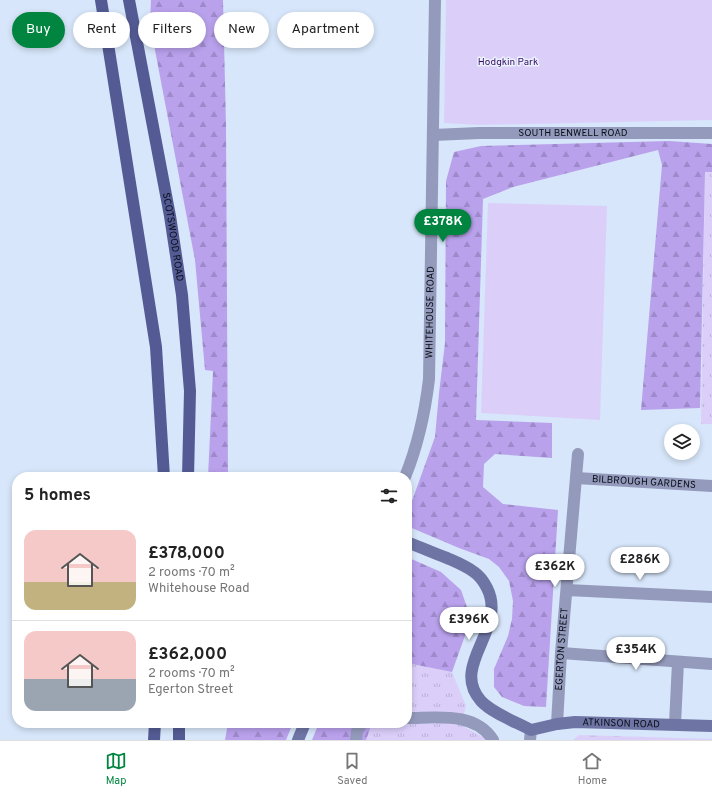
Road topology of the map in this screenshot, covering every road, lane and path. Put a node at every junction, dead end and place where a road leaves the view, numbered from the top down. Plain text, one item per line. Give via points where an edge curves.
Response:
1 (101, 0) edge
2 (130, 0) edge
3 (435, 0) edge
4 (712, 133) edge
5 (433, 135) junction
6 (578, 454) dead end
7 (164, 472) edge
8 (188, 472) edge
9 (407, 472) edge
10 (576, 478) junction
11 (712, 486) edge
12 (412, 544) edge
13 (567, 590) junction
14 (712, 597) edge
15 (562, 653) junction
16 (678, 662) junction
17 (712, 664) edge
18 (412, 718) edge
19 (557, 724) junction
20 (675, 724) junction
21 (712, 726) edge
22 (155, 728) edge
23 (179, 728) edge
24 (303, 728) edge
25 (359, 728) edge
26 (530, 735) edge
27 (356, 739) edge
28 (154, 740) edge
29 (179, 740) edge
30 (298, 740) edge
31 (493, 740) edge

1 - 7 main road via 156,347
2 - 8 main road, SCOTSWOOD ROAD via 182,295 190,391
3 - 5 street, WHITEHOUSE ROAD
4 - 5 street, SOUTH BENWELL ROAD
5 - 9 street, WHITEHOUSE ROAD via 428,379 422,424
6 - 10 street, EGERTON STREET
10 - 11 street, BILBROUGH GARDENS
10 - 13 street, EGERTON STREET
12 - 26 main road via 464,566 475,572 483,581 492,602 492,614 472,665 472,683 481,701
13 - 14 street
13 - 15 street, EGERTON STREET
15 - 16 street
15 - 19 street, EGERTON STREET
16 - 17 street
16 - 20 street
18 - 31 street via 466,720 485,731
19 - 20 main road, ATKINSON ROAD
19 - 26 main road, ATKINSON ROAD
20 - 21 main road, ATKINSON ROAD
22 - 28 main road
23 - 29 main road
24 - 30 main road
25 - 27 street

